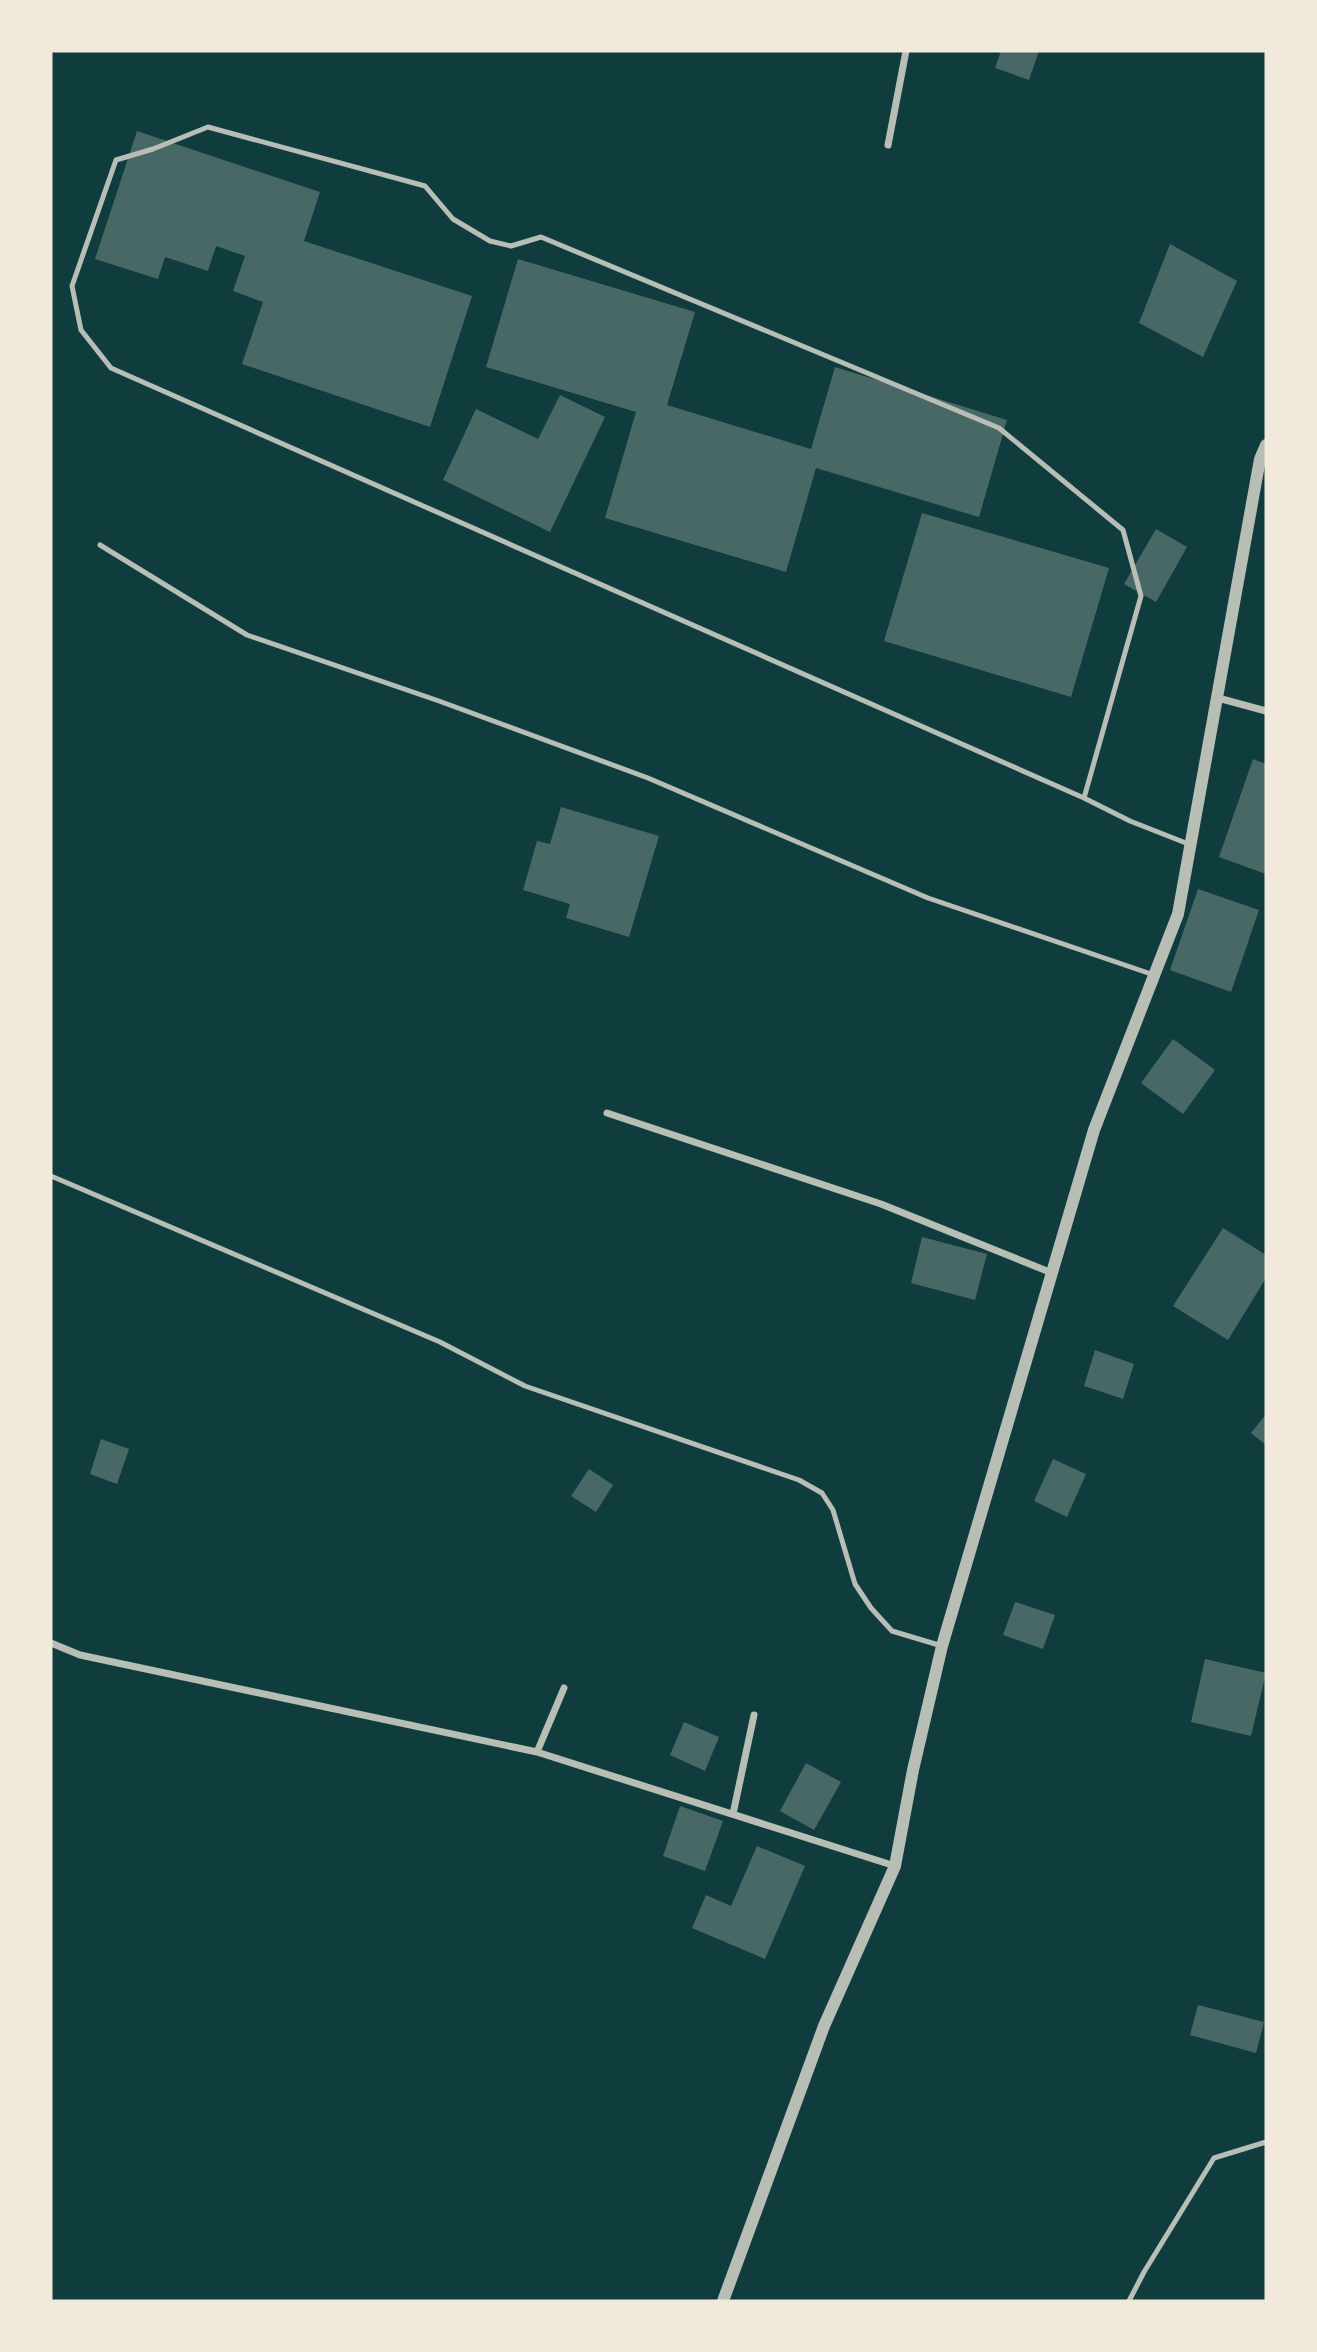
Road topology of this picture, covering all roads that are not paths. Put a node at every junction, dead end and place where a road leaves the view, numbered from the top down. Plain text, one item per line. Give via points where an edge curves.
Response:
1 (906, 51) edge
2 (888, 145) dead end
3 (1266, 445) edge
4 (100, 545) dead end
5 (1217, 698) junction
6 (1266, 711) edge
7 (1084, 798) junction
8 (1191, 845) junction
9 (1154, 975) junction
10 (607, 1113) dead end
11 (51, 1176) edge
12 (1052, 1273) junction
13 (51, 1643) edge
14 (942, 1646) junction
15 (564, 1688) dead end
16 (754, 1715) dead end
17 (537, 1752) junction
18 (733, 1814) junction
19 (895, 1866) junction
20 (1266, 2142) edge
21 (723, 2301) edge
22 (1129, 2301) edge

1 - 2 street
3 - 5 street
4 - 9 lane via 247,635 648,778 928,898
5 - 6 street
5 - 8 street
7 - 7 lane via 111,368 81,330 72,286 116,160 208,127 425,186 453,219 490,241 511,246 541,237 999,428 1122,530 1141,596
7 - 8 lane
8 - 9 street via 1178,914
9 - 12 street via 1094,1130
10 - 12 street via 881,1204
11 - 14 lane via 440,1342 525,1386 799,1480 822,1493 833,1510 855,1584 871,1608 892,1631
12 - 14 street
13 - 17 street via 80,1655
14 - 19 street
15 - 17 street
16 - 18 street
17 - 18 street
18 - 19 street
19 - 21 street via 824,2026
20 - 22 lane via 1214,2158

